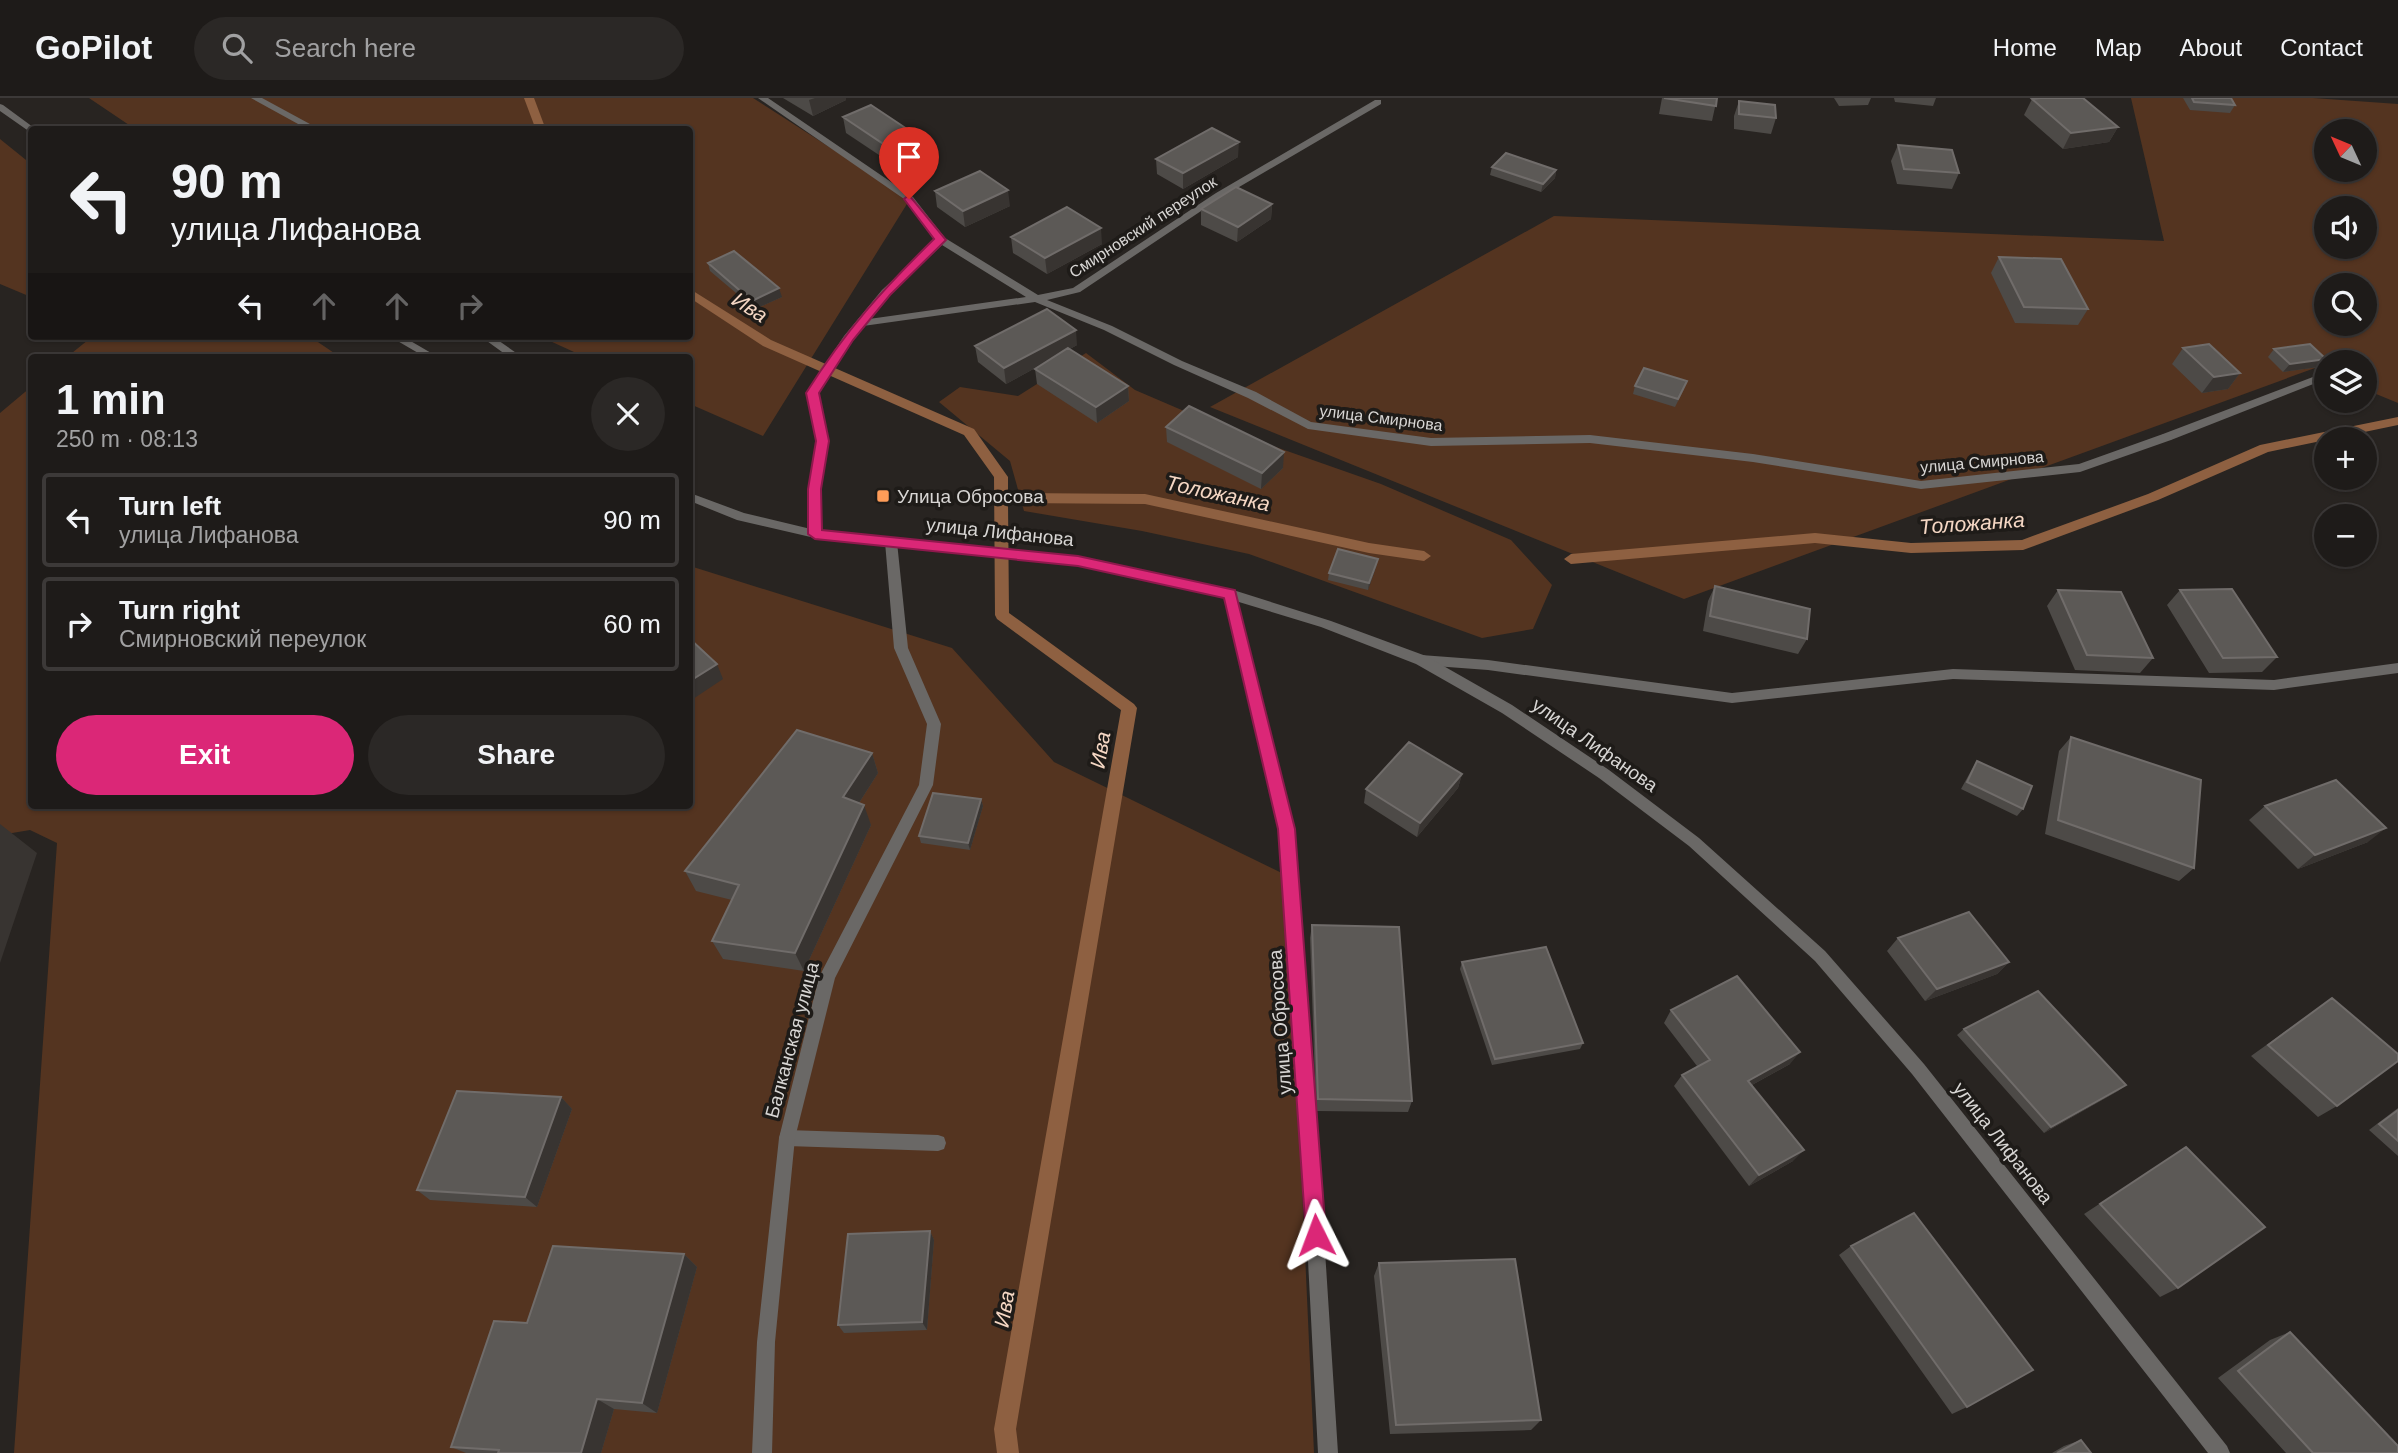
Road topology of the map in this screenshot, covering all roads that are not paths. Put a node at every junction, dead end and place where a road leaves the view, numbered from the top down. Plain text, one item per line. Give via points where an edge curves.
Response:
1 (255, 98) edge
2 (762, 98) edge
3 (1378, 102) dead end
4 (0, 107) edge
5 (309, 126) edge
6 (28, 127) edge
7 (941, 240) junction
8 (1036, 299) junction
9 (863, 323) junction
10 (401, 340) edge
11 (491, 340) edge
12 (427, 354) edge
13 (512, 354) edge
14 (2314, 380) edge
15 (693, 498) edge
16 (815, 534) junction
17 (891, 541) junction
18 (1230, 594) junction
19 (1421, 660) junction
20 (2396, 664) edge
21 (787, 1138) junction
22 (938, 1143) dead end
23 (762, 1453) edge
24 (1328, 1453) edge
25 (2220, 1453) edge

1 - 5 street
2 - 7 street, улица Смирнова via 909,199
3 - 8 street, Смирновский переулок via 1219,195 1076,290
4 - 6 street
7 - 8 street, улица Смирнова
7 - 9 street via 886,292
8 - 9 street, Смирновский переулок
8 - 14 street, улица Смирнова via 1252,394 1308,425 1431,442 1590,439 1921,485 2080,468
9 - 16 street via 812,393 823,441 814,489
10 - 12 street
11 - 13 street
15 - 16 street, улица Лифанова via 741,517
16 - 17 street, улица Лифанова
17 - 18 street, улица Лифанова via 1078,561
17 - 21 street, Балканская улица via 901,648 934,724 926,785 827,976
18 - 19 street, улица Лифанова
18 - 24 street, улица Обросова via 1286,829 1310,1126
19 - 20 street via 1732,698 1953,674 2274,685
19 - 25 street, улица Лифанова via 1507,709 1604,774 1694,842 1820,956 1919,1069
21 - 22 street
21 - 23 street, Балканская улица via 766,1342

